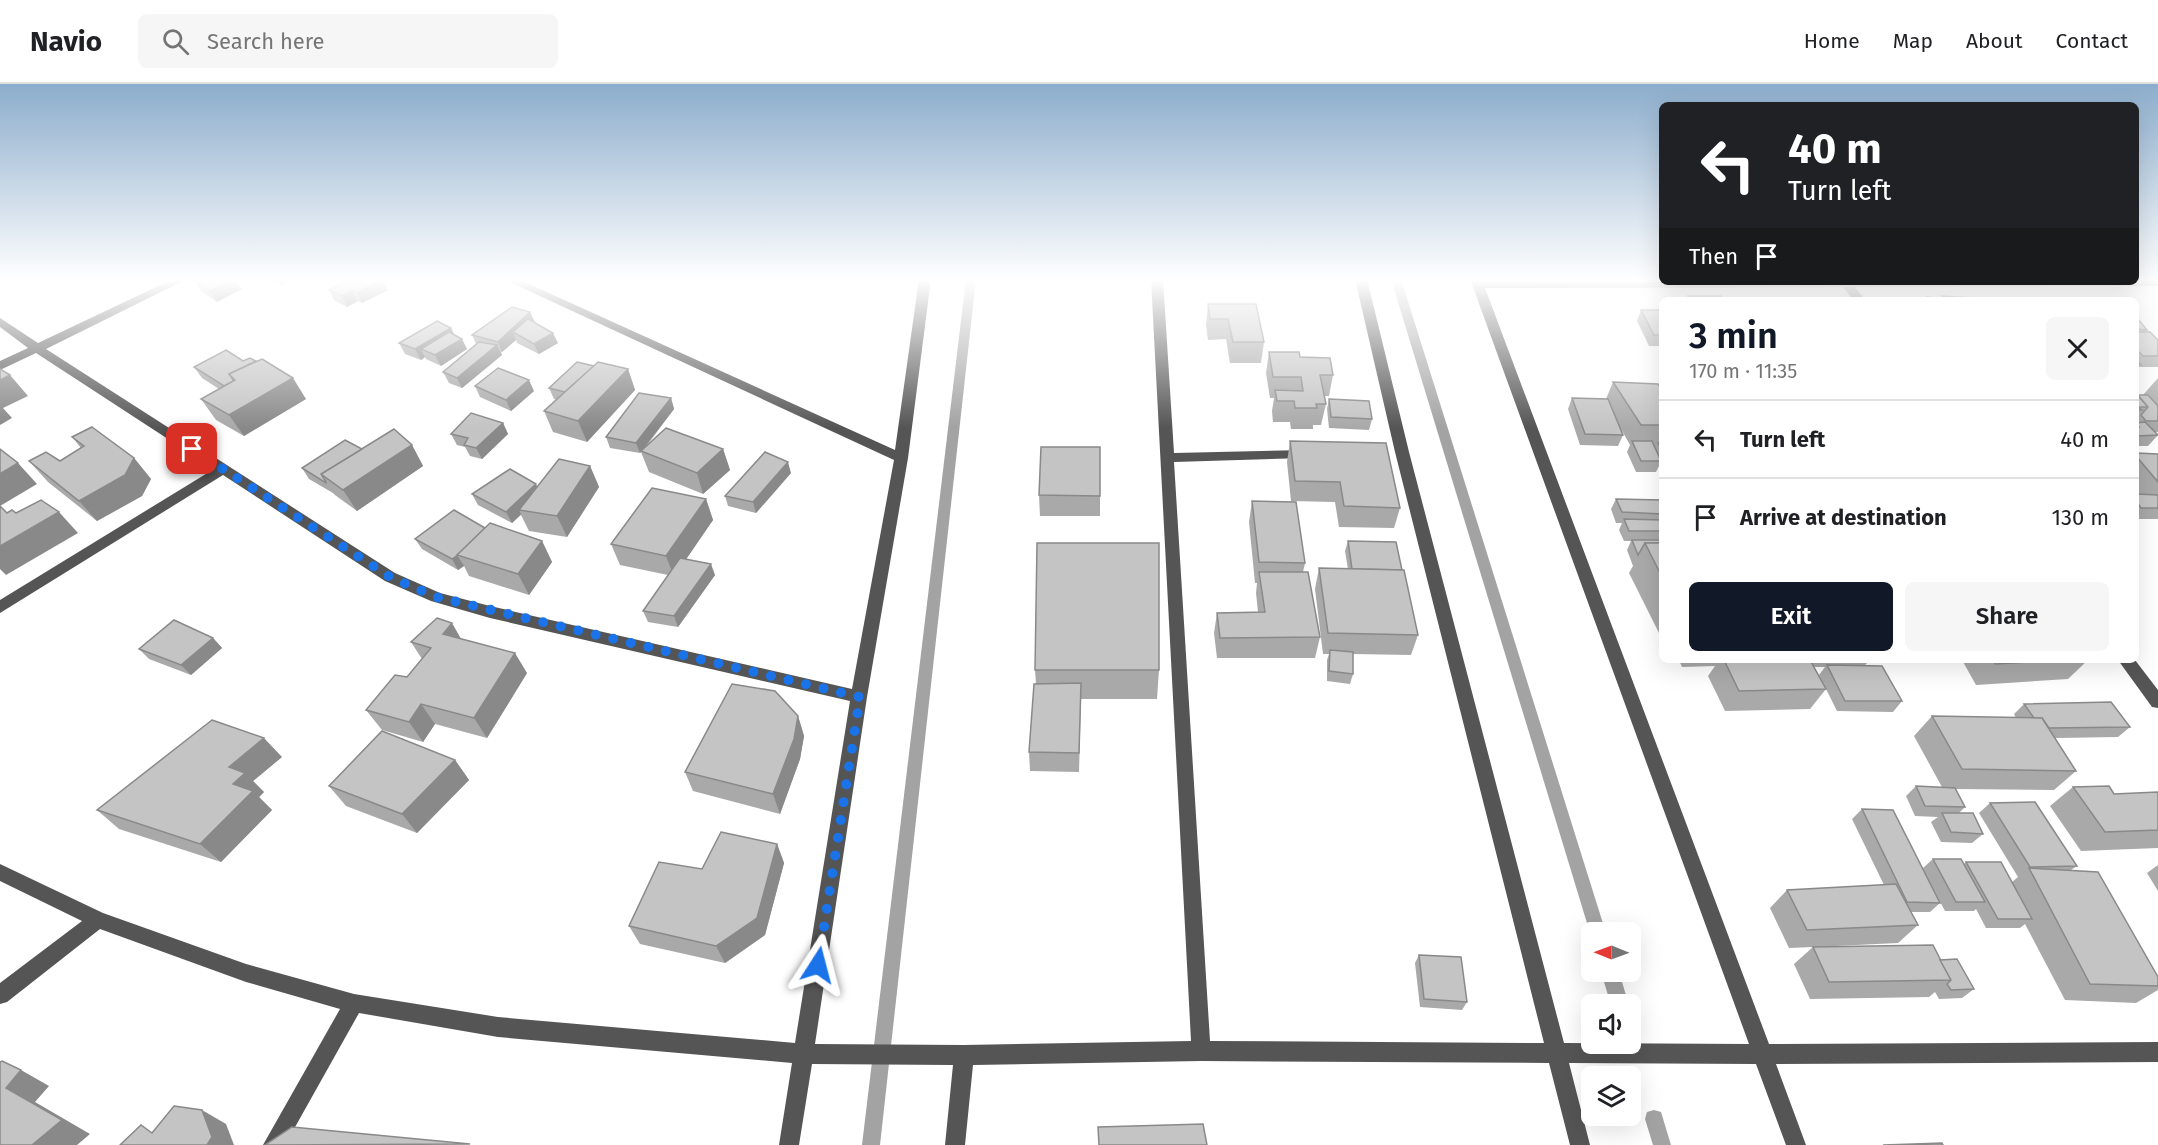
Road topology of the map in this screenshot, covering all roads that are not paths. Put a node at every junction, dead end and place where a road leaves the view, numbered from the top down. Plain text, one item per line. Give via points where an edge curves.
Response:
1 (10, 329) edge
2 (80, 329) edge
3 (617, 329) edge
4 (919, 329) edge
5 (1160, 329) edge
6 (1371, 329) edge
7 (1494, 329) edge
8 (38, 349) junction
9 (0, 366) edge
10 (1320, 454) edge
11 (901, 458) junction
12 (1169, 458) junction
13 (224, 469) junction
14 (0, 606) edge
15 (2128, 663) edge
16 (860, 697) junction
17 (2158, 702) edge
18 (0, 872) edge
19 (98, 920) junction
20 (0, 995) edge
21 (354, 1003) junction
22 (1201, 1051) junction
23 (2158, 1052) edge
24 (1557, 1053) junction
25 (804, 1054) junction
26 (1763, 1054) junction
27 (964, 1055) junction
28 (273, 1145) edge
29 (789, 1145) edge
30 (955, 1145) edge
31 (1580, 1145) edge
32 (1797, 1145) edge

1 - 8 street
2 - 8 street
3 - 11 street
4 - 11 street
5 - 12 street
6 - 24 street via 1396,452
7 - 26 street
8 - 9 street
8 - 13 street
10 - 12 street
11 - 16 street
12 - 22 street
13 - 14 street
13 - 16 street via 390,577 436,597
15 - 17 street
16 - 25 street
18 - 19 street
19 - 20 street
19 - 21 street via 246,973
21 - 25 street via 498,1027
21 - 28 street
22 - 24 street
22 - 27 street
23 - 26 street
24 - 26 street
24 - 31 street
25 - 27 street
25 - 29 street
26 - 32 street
27 - 30 street

